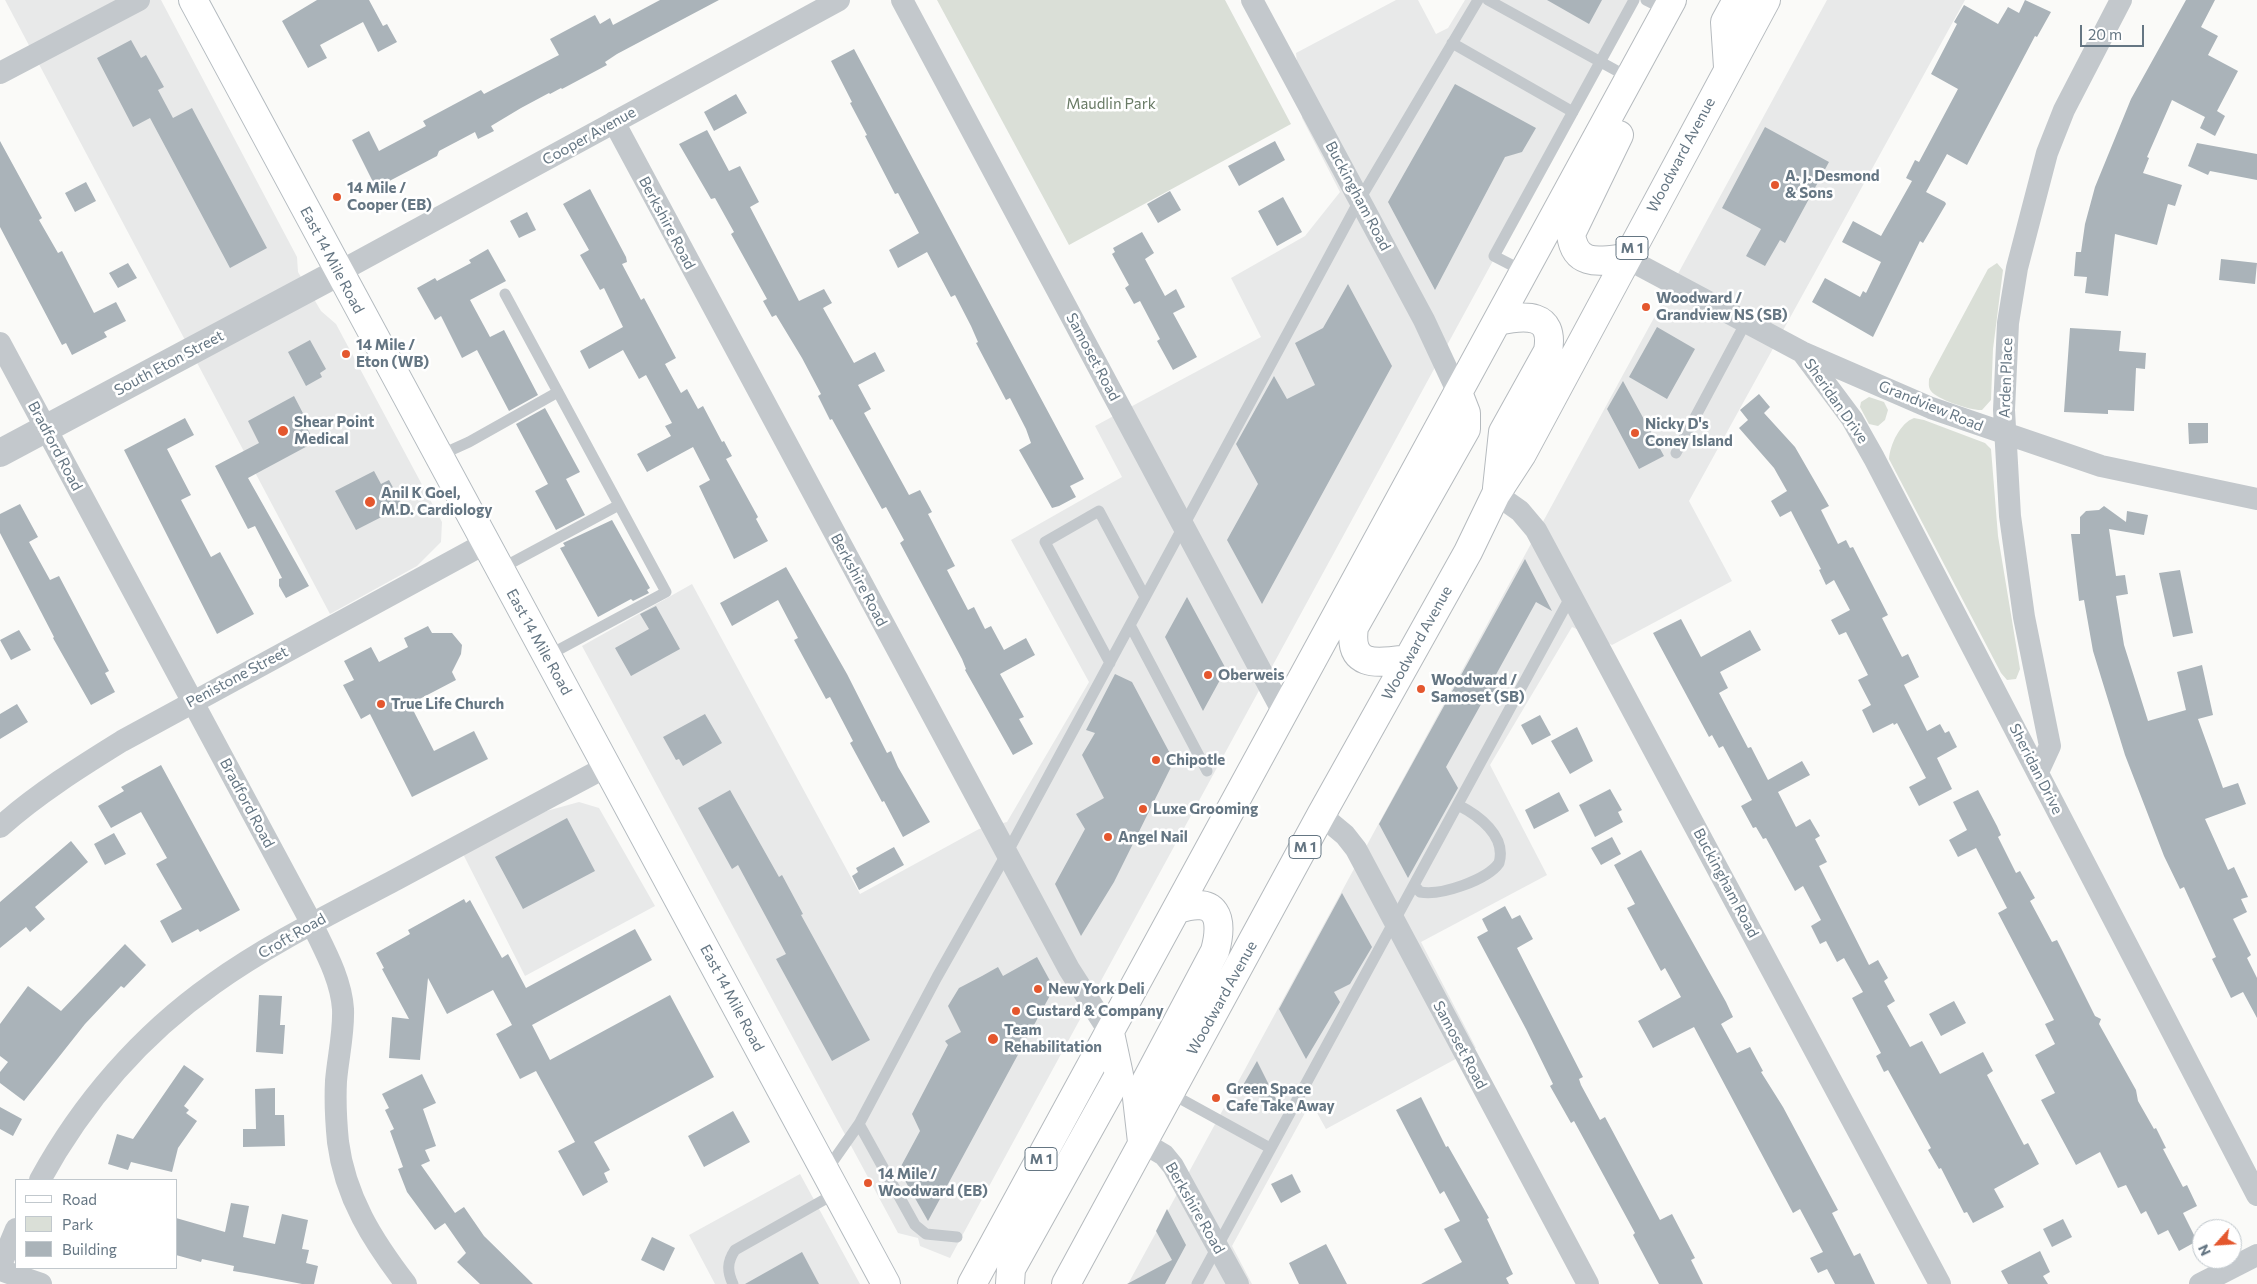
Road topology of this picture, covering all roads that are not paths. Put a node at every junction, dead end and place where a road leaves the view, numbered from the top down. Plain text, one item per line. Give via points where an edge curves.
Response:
1 (139, 0) edge
2 (839, 0) edge
3 (902, 0) edge
4 (1252, 0) edge
5 (1478, 0) edge
6 (1488, 0) edge
7 (1634, 0) edge
8 (1737, 0) edge
9 (1766, 0) edge
10 (2121, 0) edge
11 (195, 1) edge
12 (1661, 3) edge
13 (1452, 43) junction
14 (1645, 50) junction
15 (1601, 61) junction
16 (1728, 67) junction
17 (0, 73) edge
18 (1628, 77) junction
19 (1573, 112) junction
20 (614, 122) junction
21 (1360, 199) junction
22 (1626, 258) junction
23 (339, 272) junction
24 (1525, 272) junction
25 (505, 294) dead end
26 (1498, 322) junction
27 (1746, 322) junction
28 (0, 343) edge
29 (1802, 352) junction
30 (558, 392) junction
31 (1459, 395) junction
32 (46, 429) junction
33 (2005, 435) junction
34 (0, 453) edge
35 (1676, 453) dead end
36 (438, 456) junction
37 (1496, 494) junction
38 (2257, 499) edge
39 (619, 505) junction
40 (1183, 527) junction
41 (484, 544) junction
42 (499, 570) junction
43 (1571, 596) junction
44 (1145, 597) junction
45 (1130, 625) junction
46 (547, 656) junction
47 (1408, 659) junction
48 (1110, 663) junction
49 (192, 702) junction
50 (1284, 714) junction
51 (606, 767) junction
52 (1207, 771) dead end
53 (2038, 772) junction
54 (1458, 805) junction
55 (1321, 815) junction
56 (0, 827) edge
57 (1007, 853) junction
58 (1414, 885) junction
59 (1178, 909) junction
60 (1394, 922) junction
61 (312, 924) junction
62 (1110, 1033) junction
63 (1170, 1093) junction
64 (860, 1124) junction
65 (1142, 1142) junction
66 (1270, 1148) junction
67 (41, 1179) edge
68 (832, 1182) junction
69 (2257, 1195) edge
70 (15, 1232) edge
71 (957, 1237) dead end
72 (1217, 1246) junction
73 (2257, 1255) edge
74 (0, 1269) edge
75 (41, 1284) edge
76 (406, 1284) edge
77 (733, 1284) edge
78 (886, 1284) edge
79 (972, 1284) edge
80 (1010, 1284) edge
81 (1066, 1284) edge
82 (1196, 1284) edge
83 (1238, 1284) edge
84 (1588, 1284) edge
85 (1940, 1284) edge
86 (2200, 1284) edge

1 - 17 street
2 - 20 street, Cooper Avenue
3 - 40 street, Samoset Road
4 - 21 street, Buckingham Road
5 - 13 lane
6 - 15 lane
7 - 15 lane
8 - 16 main road via 1725,22
9 - 16 main road, Woodward Avenue / M 1
10 - 33 street, Arden Place via 2064,110 2047,153 2032,208 2008,322
11 - 23 main road, East 14 Mile Road
12 - 14 main road, M 1
13 - 19 lane
13 - 21 lane
14 - 18 main road, M 1
14 - 22 main road via 1645,82 1571,234 1576,251 1592,262
15 - 18 lane
15 - 19 lane
16 - 22 main road, Woodward Avenue / M 1
18 - 24 main road, M 1
19 - 24 lane via 1494,256
20 - 23 street, Cooper Avenue
20 - 57 street, Berkshire Road
21 - 31 street, Buckingham Road via 1424,320
21 - 40 lane
22 - 27 street, Grandview Road
22 - 37 main road, Woodward Avenue / M 1 via 1522,454
23 - 32 street, South Eton Street
23 - 36 main road, East 14 Mile Road
24 - 26 main road, M 1
25 - 30 lane
26 - 31 main road, M 1
26 - 37 main road via 1525,316 1533,318 1546,328 1549,343 1548,351 1503,432
27 - 29 street, Grandview Road
27 - 35 lane
28 - 32 street, Bradford Road
29 - 33 street, Grandview Road via 1931,408
29 - 53 street, Sheridan Drive via 1852,419
30 - 36 lane
30 - 39 lane
31 - 47 main road via 1466,413 1466,429 1354,627 1355,652 1362,659 1379,663
31 - 50 main road, M 1
32 - 34 street, South Eton Street
32 - 49 street, Bradford Road
33 - 38 street, Grandview Road via 2101,466
33 - 53 street, Arden Place via 2016,562 2050,746
36 - 41 main road, East 14 Mile Road
37 - 43 street, Buckingham Road via 1520,511 1536,530
37 - 47 main road, Woodward Avenue / M 1 via 1468,552
39 - 42 lane
39 - 46 lane via 666,592
40 - 44 lane
40 - 50 street, Samoset Road
41 - 42 main road, East 14 Mile Road
41 - 49 street, Penistone Street
42 - 46 main road, East 14 Mile Road
43 - 54 lane
43 - 85 street, Buckingham Road
44 - 45 lane
44 - 48 lane via 1098,511 1044,542
45 - 48 lane
45 - 52 lane
46 - 51 main road, East 14 Mile Road
47 - 55 main road, Woodward Avenue / M 1
48 - 57 lane
49 - 56 street, Penistone Street via 74,771
49 - 61 street, Bradford Road
50 - 59 main road, M 1
51 - 61 street, Croft Road
51 - 68 main road, East 14 Mile Road
53 - 69 street, Sheridan Drive
54 - 58 lane
54 - 58 lane via 1487,823 1496,838 1499,863 1489,874 1451,888 1425,893
55 - 60 street, Samoset Road via 1356,849
55 - 63 main road, Woodward Avenue / M 1
57 - 62 street, Berkshire Road via 1069,969
57 - 64 lane
58 - 60 lane
59 - 62 main road, M 1
59 - 65 main road via 1203,904 1218,920 1220,931 1216,951 1137,1098
60 - 66 lane
60 - 84 street, Samoset Road
61 - 67 street, Croft Road via 235,969 169,1017 88,1104
61 - 76 street, Bradford Road via 333,969 342,1008 336,1107 344,1172 366,1226
62 - 79 main road, M 1
62 - 80 main road via 1119,1075 1012,1270
63 - 65 main road, Woodward Avenue / M 1
63 - 66 lane
64 - 68 lane
64 - 71 lane via 915,1225 926,1234
65 - 72 street, Berkshire Road via 1164,1155 1174,1166
65 - 81 main road, Woodward Avenue / M 1
66 - 72 lane
68 - 77 lane via 735,1250 728,1266
68 - 78 main road, East 14 Mile Road
70 - 74 street
72 - 82 lane
72 - 83 street, Berkshire Road
73 - 86 street
74 - 75 street

